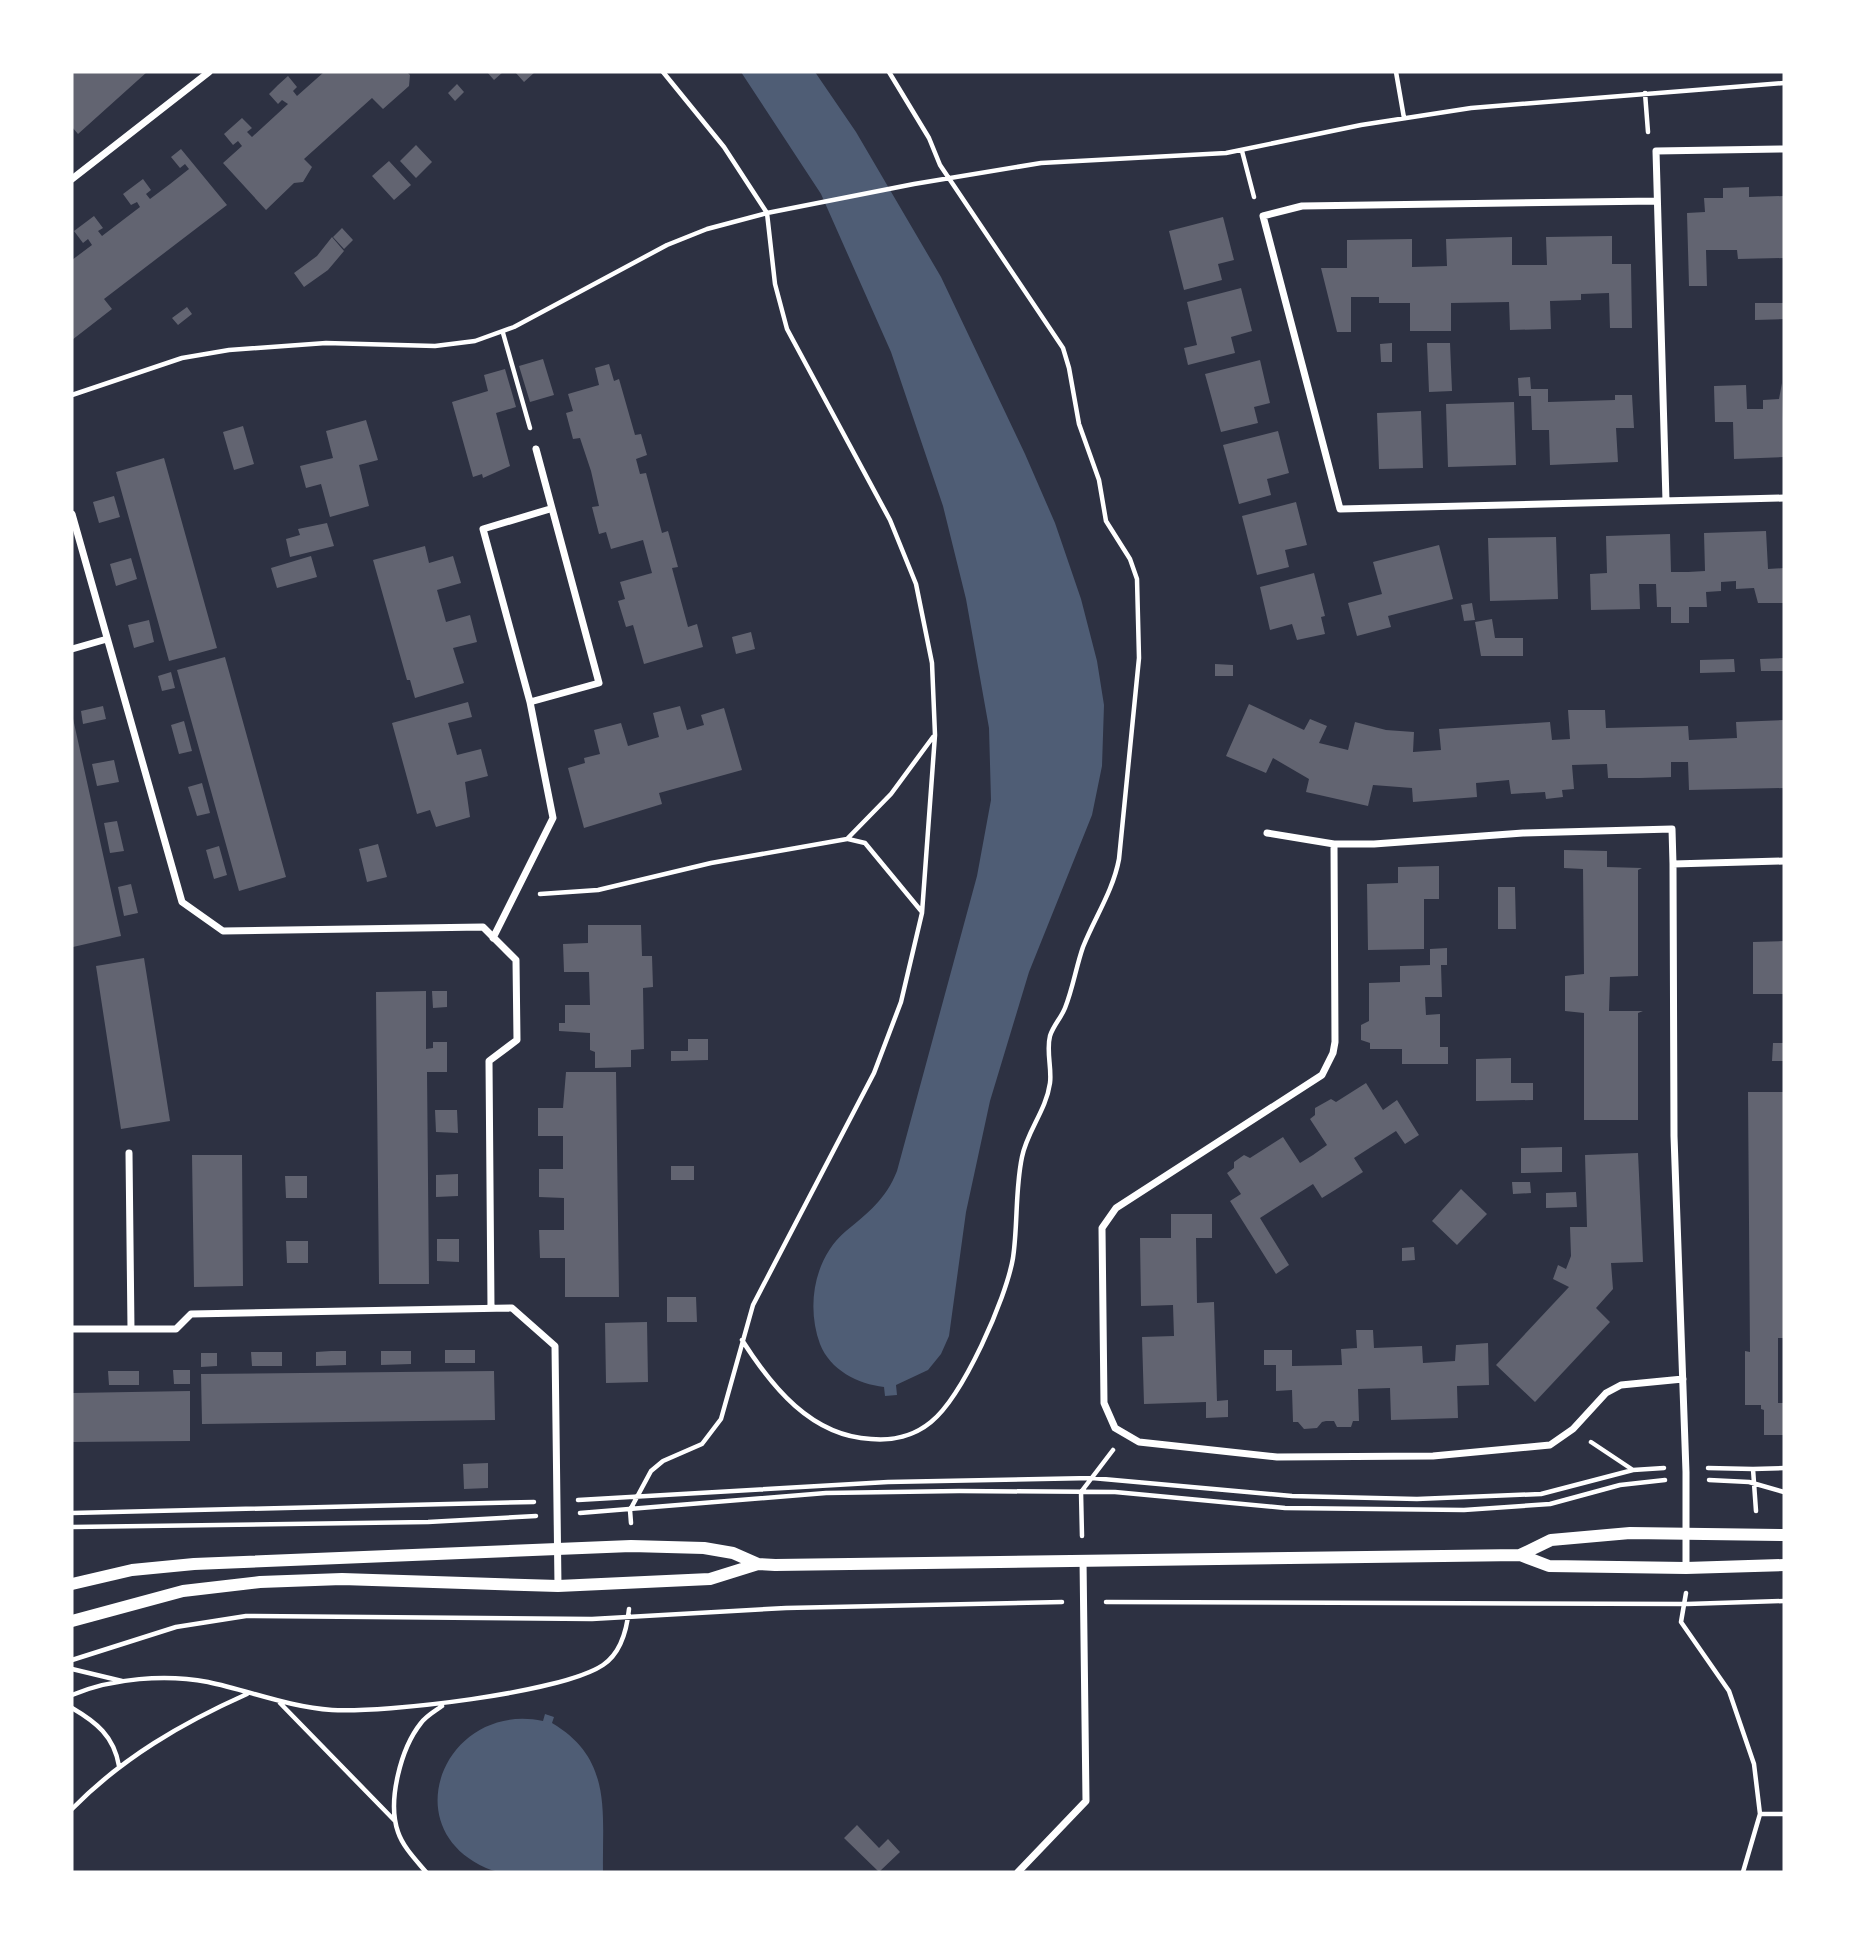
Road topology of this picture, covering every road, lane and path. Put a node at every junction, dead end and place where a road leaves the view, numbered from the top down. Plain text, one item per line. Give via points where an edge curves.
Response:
1 (209, 72) edge
2 (663, 72) edge
3 (889, 72) edge
4 (1396, 72) edge
5 (1784, 83) edge
6 (1646, 93) junction
7 (1404, 118) junction
8 (1784, 149) edge
9 (1242, 151) junction
10 (1656, 151) junction
11 (950, 178) junction
12 (72, 179) edge
13 (1657, 201) junction
14 (766, 213) junction
15 (1264, 216) junction
16 (503, 333) junction
17 (72, 395) edge
18 (536, 449) joint
19 (1784, 498) edge
20 (1666, 501) junction
21 (550, 509) junction
22 (72, 514) edge
23 (107, 639) junction
24 (72, 649) edge
25 (530, 702) junction
26 (935, 735) junction
27 (1267, 834) dead end
28 (847, 839) junction
29 (1334, 844) junction
30 (1784, 861) edge
31 (1672, 864) junction
32 (518, 893) junction
33 (922, 913) junction
34 (493, 938) junction
35 (129, 1153) dead end
36 (491, 1308) junction
37 (72, 1329) edge
38 (131, 1329) junction
39 (742, 1340) junction
40 (1683, 1379) junction
41 (1573, 1429) junction
42 (1124, 1436) junction
43 (1686, 1468) junction
44 (1784, 1468) edge
45 (1753, 1469) junction
46 (1633, 1470) junction
47 (1092, 1478) junction
48 (1686, 1480) junction
49 (1755, 1485) junction
50 (1081, 1492) junction
51 (1784, 1492) edge
52 (638, 1497) junction
53 (558, 1501) junction
54 (631, 1510) junction
55 (72, 1513) edge
56 (558, 1515) junction
57 (72, 1527) edge
58 (1686, 1533) junction
59 (1784, 1535) edge
60 (558, 1548) junction
61 (1520, 1555) junction
62 (1083, 1559) junction
63 (758, 1564) junction
64 (1784, 1565) edge
65 (1686, 1568) junction
66 (72, 1584) edge
67 (558, 1586) junction
68 (1784, 1601) edge
69 (1085, 1602) junction
70 (1686, 1604) junction
71 (628, 1618) junction
72 (72, 1621) edge
73 (72, 1660) edge
74 (72, 1669) edge
75 (126, 1682) junction
76 (248, 1693) junction
77 (72, 1695) edge
78 (280, 1702) junction
79 (444, 1704) junction
80 (72, 1708) edge
81 (119, 1766) junction
82 (72, 1809) edge
83 (1760, 1814) junction
84 (1784, 1814) edge
85 (396, 1821) junction
86 (426, 1872) edge
87 (1018, 1872) edge
88 (1743, 1872) edge

1 - 12 street
2 - 14 path via 724,147
3 - 11 path
4 - 7 path
5 - 6 path
6 - 7 path
6 - 10 path via 1648,137
7 - 9 path
8 - 10 street
9 - 11 path via 1041,163
9 - 15 path via 1255,201
10 - 13 street
11 - 14 path
11 - 39 path via 1063,348 1106,521 1137,579 1139,659 1119,859 1050,1038 1050,1083 1023,1154 1008,1276 949,1403 930,1423 905,1436 883,1440 848,1436 814,1420 785,1398
13 - 15 street via 1302,206
13 - 20 street
14 - 16 path via 667,245
14 - 26 path via 775,284 787,329 890,520 916,584 932,663
15 - 20 street via 1340,509
16 - 17 path via 435,346 326,343 229,350 182,358
16 - 18 path
18 - 21 street
19 - 20 street
21 - 25 street via 483,529
21 - 25 street via 599,682
22 - 23 street
23 - 24 street
23 - 34 street via 182,902 223,931 483,928
25 - 32 street via 553,818
26 - 28 path via 891,794
26 - 33 path
27 - 29 street
28 - 32 path via 711,863 598,890
28 - 33 path via 865,843
29 - 31 street via 1672,829
29 - 42 street via 1335,1042 1322,1075 1116,1208 1102,1228 1104,1403 1115,1428
30 - 31 street
31 - 40 street via 1674,1136
32 - 34 street
33 - 39 path via 901,1002 874,1073 758,1293
34 - 36 street via 516,960 517,1040 489,1061
35 - 38 street
36 - 38 street via 191,1314 176,1329
36 - 53 street via 512,1308 555,1346
37 - 38 street
39 - 52 path via 715,1429 695,1448 658,1465
40 - 41 street via 1621,1385 1606,1393
40 - 43 street
41 - 42 street via 1550,1445 1538,1447 1362,1458 1209,1451
41 - 46 path
42 - 47 path
43 - 45 path
43 - 46 path
43 - 48 street
44 - 45 path
45 - 49 path
46 - 47 path via 1541,1494 1417,1499 1292,1496
47 - 50 path
47 - 52 path via 888,1482
48 - 49 path
48 - 50 path via 1620,1485 1550,1504 1415,1511 1285,1508
48 - 58 street
49 - 51 path
50 - 54 path via 826,1493
50 - 62 path
52 - 53 path
52 - 54 path
53 - 55 path
53 - 56 street
54 - 56 path
56 - 57 path via 428,1522
56 - 60 street
58 - 59 street
58 - 61 street via 1550,1541
58 - 65 street
60 - 63 street via 704,1548
60 - 66 street via 194,1564 132,1570
60 - 67 street
61 - 62 street
61 - 65 street via 1549,1566
62 - 63 street
62 - 69 street
63 - 67 street via 710,1579
64 - 65 street
65 - 70 path
67 - 72 street via 260,1582 183,1591
68 - 70 path
69 - 70 path
69 - 71 path via 786,1608
69 - 87 street via 1086,1801
70 - 83 path via 1681,1622 1715,1666 1742,1723 1756,1774
71 - 73 path via 246,1616 176,1627
71 - 79 path via 616,1653 603,1665 551,1684
74 - 75 path
75 - 76 path via 182,1679
75 - 77 path
76 - 78 path
76 - 81 path via 186,1724
78 - 79 path via 359,1711
78 - 85 path
79 - 85 path via 424,1719 410,1741 397,1784
80 - 81 path via 104,1731 115,1747
81 - 82 path
83 - 84 path
83 - 88 path
85 - 86 path via 405,1846

